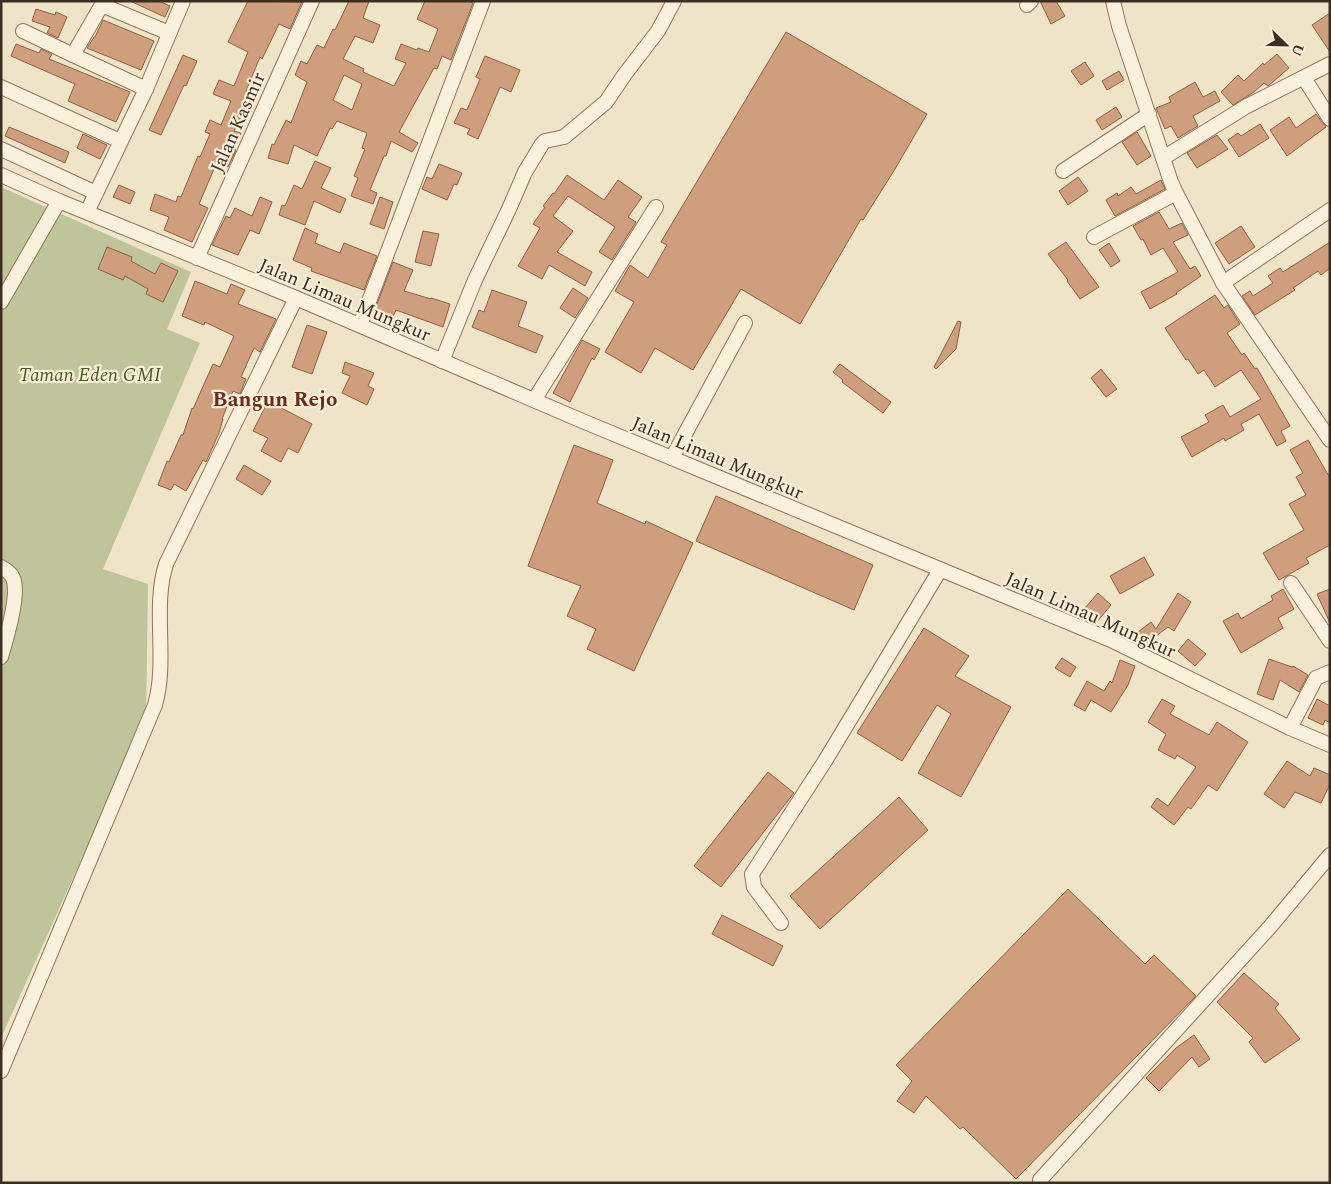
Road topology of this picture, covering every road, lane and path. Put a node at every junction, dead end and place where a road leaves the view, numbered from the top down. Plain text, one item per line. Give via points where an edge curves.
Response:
1 (183, 1) edge
2 (312, 1) edge
3 (483, 1) edge
4 (674, 1) edge
5 (1113, 1) edge
6 (103, 3) edge
7 (23, 31) dead end
8 (169, 33) junction
9 (73, 55) junction
10 (1330, 64) edge
11 (1304, 78) junction
12 (1, 87) edge
13 (146, 89) junction
14 (1149, 114) junction
15 (1330, 119) edge
16 (120, 141) junction
17 (1, 149) edge
18 (1163, 158) junction
19 (1063, 170) dead end
20 (1, 175) edge
21 (64, 178) junction
22 (78, 184) junction
23 (96, 193) junction
24 (1176, 193) junction
25 (61, 202) junction
26 (656, 207) dead end
27 (1330, 210) edge
28 (87, 212) junction
29 (1094, 237) dead end
30 (197, 258) junction
31 (1223, 283) junction
32 (296, 298) junction
33 (1, 302) edge
34 (745, 323) dead end
35 (360, 325) junction
36 (442, 361) junction
37 (534, 400) junction
38 (1330, 440) edge
39 (672, 458) junction
40 (1, 567) edge
41 (940, 570) junction
42 (1291, 583) dead end
43 (1330, 640) edge
44 (1, 658) edge
45 (1330, 672) edge
46 (1290, 728) junction
47 (1330, 745) edge
48 (1330, 855) edge
49 (781, 923) dead end
50 (1, 1071) edge
51 (1040, 1180) dead end

1 - 8 street
2 - 30 street, Jalan Kasmir
3 - 35 street
4 - 36 street via 658,31 606,102 572,132 542,144 525,172 474,280
5 - 14 street via 1118,26
6 - 8 street
6 - 9 street
7 - 9 street
8 - 13 street
9 - 13 street
10 - 11 street
11 - 15 street
11 - 18 street via 1247,106
12 - 16 street
13 - 16 street
14 - 18 street
14 - 19 street
16 - 23 street
17 - 21 street
18 - 24 street
20 - 25 street, Jalan Limau Mungkur
21 - 22 street
21 - 25 street
22 - 23 street
22 - 25 street
23 - 28 street
24 - 29 street
24 - 31 street
25 - 28 street, Jalan Limau Mungkur
25 - 33 street
26 - 37 street
27 - 31 street
28 - 30 street, Jalan Limau Mungkur
30 - 32 street, Jalan Limau Mungkur
31 - 38 street
32 - 35 street, Jalan Limau Mungkur
32 - 50 street via 166,564 161,587 160,683 156,705
34 - 39 street
35 - 36 street, Jalan Limau Mungkur
36 - 37 street, Jalan Limau Mungkur
37 - 39 street, Jalan Limau Mungkur
39 - 41 street, Jalan Limau Mungkur
40 - 44 street via 13,578 14,584 12,614
41 - 46 street, Jalan Limau Mungkur via 1111,640
41 - 49 street via 825,761 752,874 754,887
42 - 43 street
45 - 46 street via 1316,678
46 - 47 street, Jalan Limau Mungkur
48 - 51 street via 1269,928

